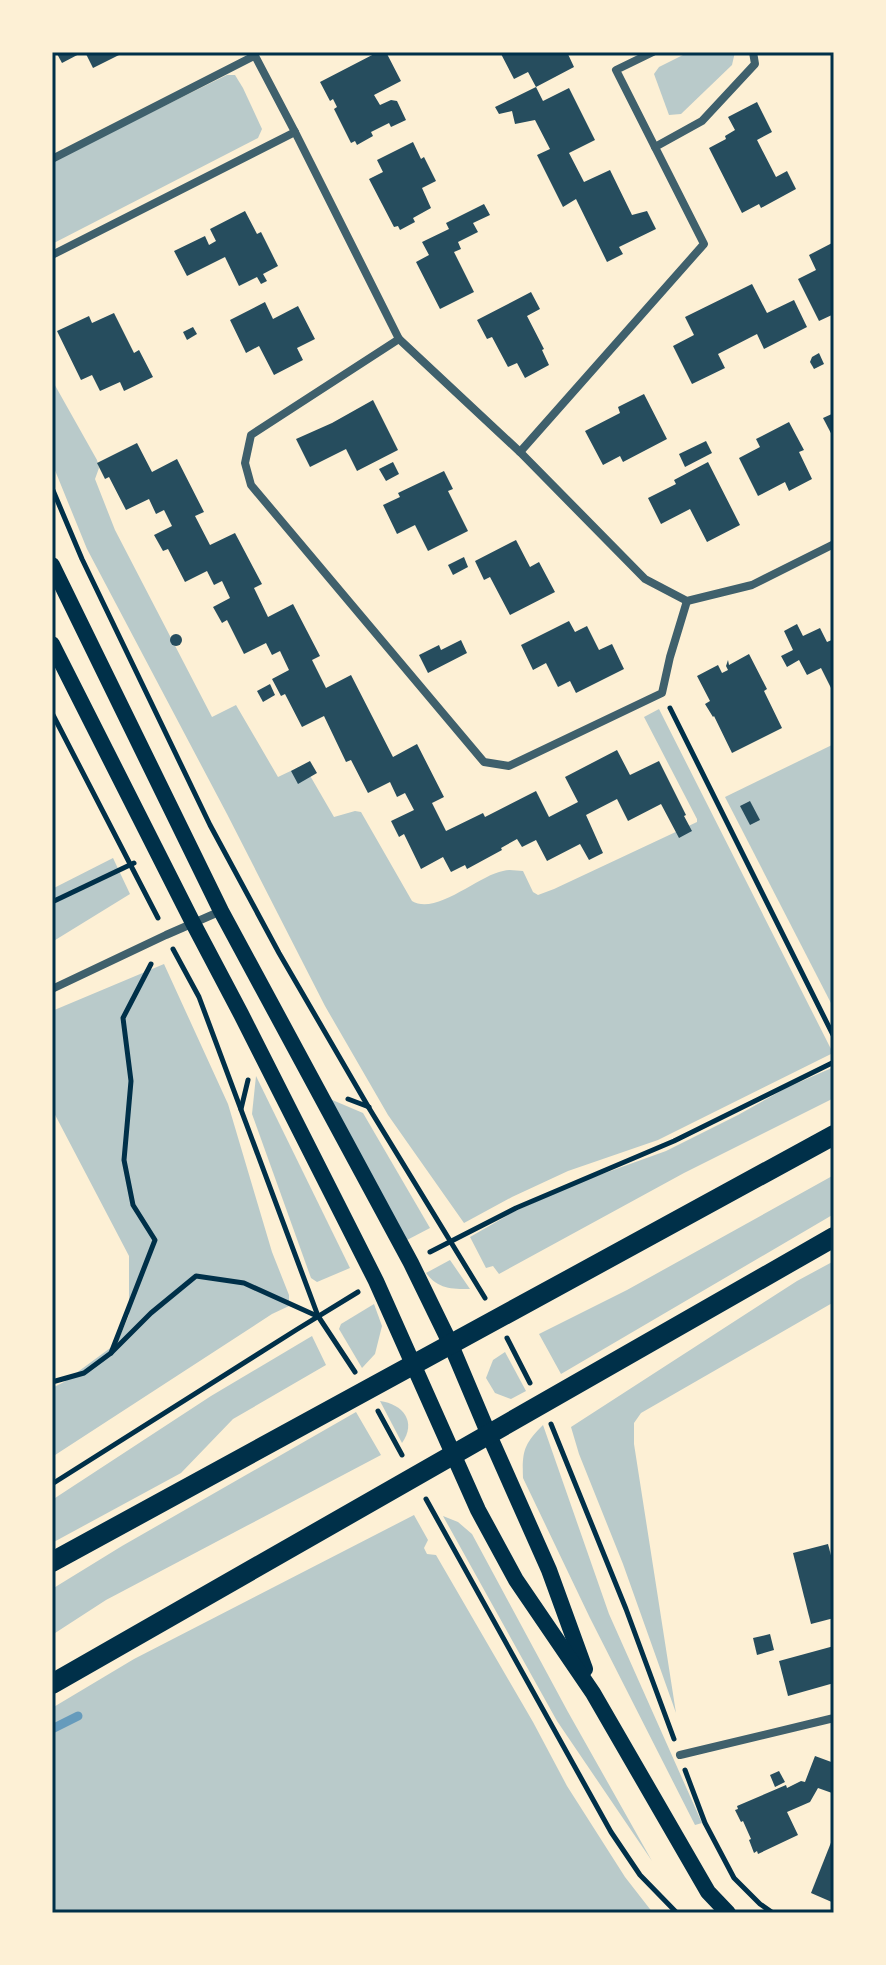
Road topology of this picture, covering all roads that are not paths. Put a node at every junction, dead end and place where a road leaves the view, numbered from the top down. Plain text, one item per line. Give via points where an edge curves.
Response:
1 (653, 52) edge
2 (753, 52) edge
3 (253, 54) edge
4 (295, 132) junction
5 (655, 147) junction
6 (52, 159) edge
7 (52, 255) edge
8 (399, 339) junction
9 (520, 452) junction
10 (834, 544) edge
11 (52, 565) edge
12 (687, 601) junction
13 (52, 644) edge
14 (221, 911) junction
15 (193, 923) junction
16 (52, 989) edge
17 (834, 1135) edge
18 (834, 1237) edge
19 (451, 1345) junction
20 (414, 1364) junction
21 (489, 1435) junction
22 (453, 1455) junction
23 (52, 1562) edge
24 (52, 1684) edge
25 (593, 1693) junction
26 (834, 1718) edge
27 (680, 1755) road end
28 (728, 1913) edge

1 - 5 street via 616,70
2 - 5 street via 755,64 702,121
3 - 4 street
3 - 6 street
4 - 7 street
4 - 8 street
5 - 9 street via 704,244
8 - 9 street
8 - 12 street via 251,435 245,463 251,485 484,762 509,766 662,693
9 - 12 street via 645,579
10 - 12 street via 752,585
11 - 14 main road
13 - 15 main road
14 - 15 street
14 - 19 main road
15 - 16 street
15 - 20 main road
17 - 19 main road
18 - 21 main road
19 - 20 main road
19 - 21 main road
20 - 22 main road
20 - 23 main road
21 - 22 main road
21 - 25 main road via 549,1570
22 - 24 main road
22 - 25 main road via 516,1580
25 - 28 main road via 708,1892
26 - 27 street

